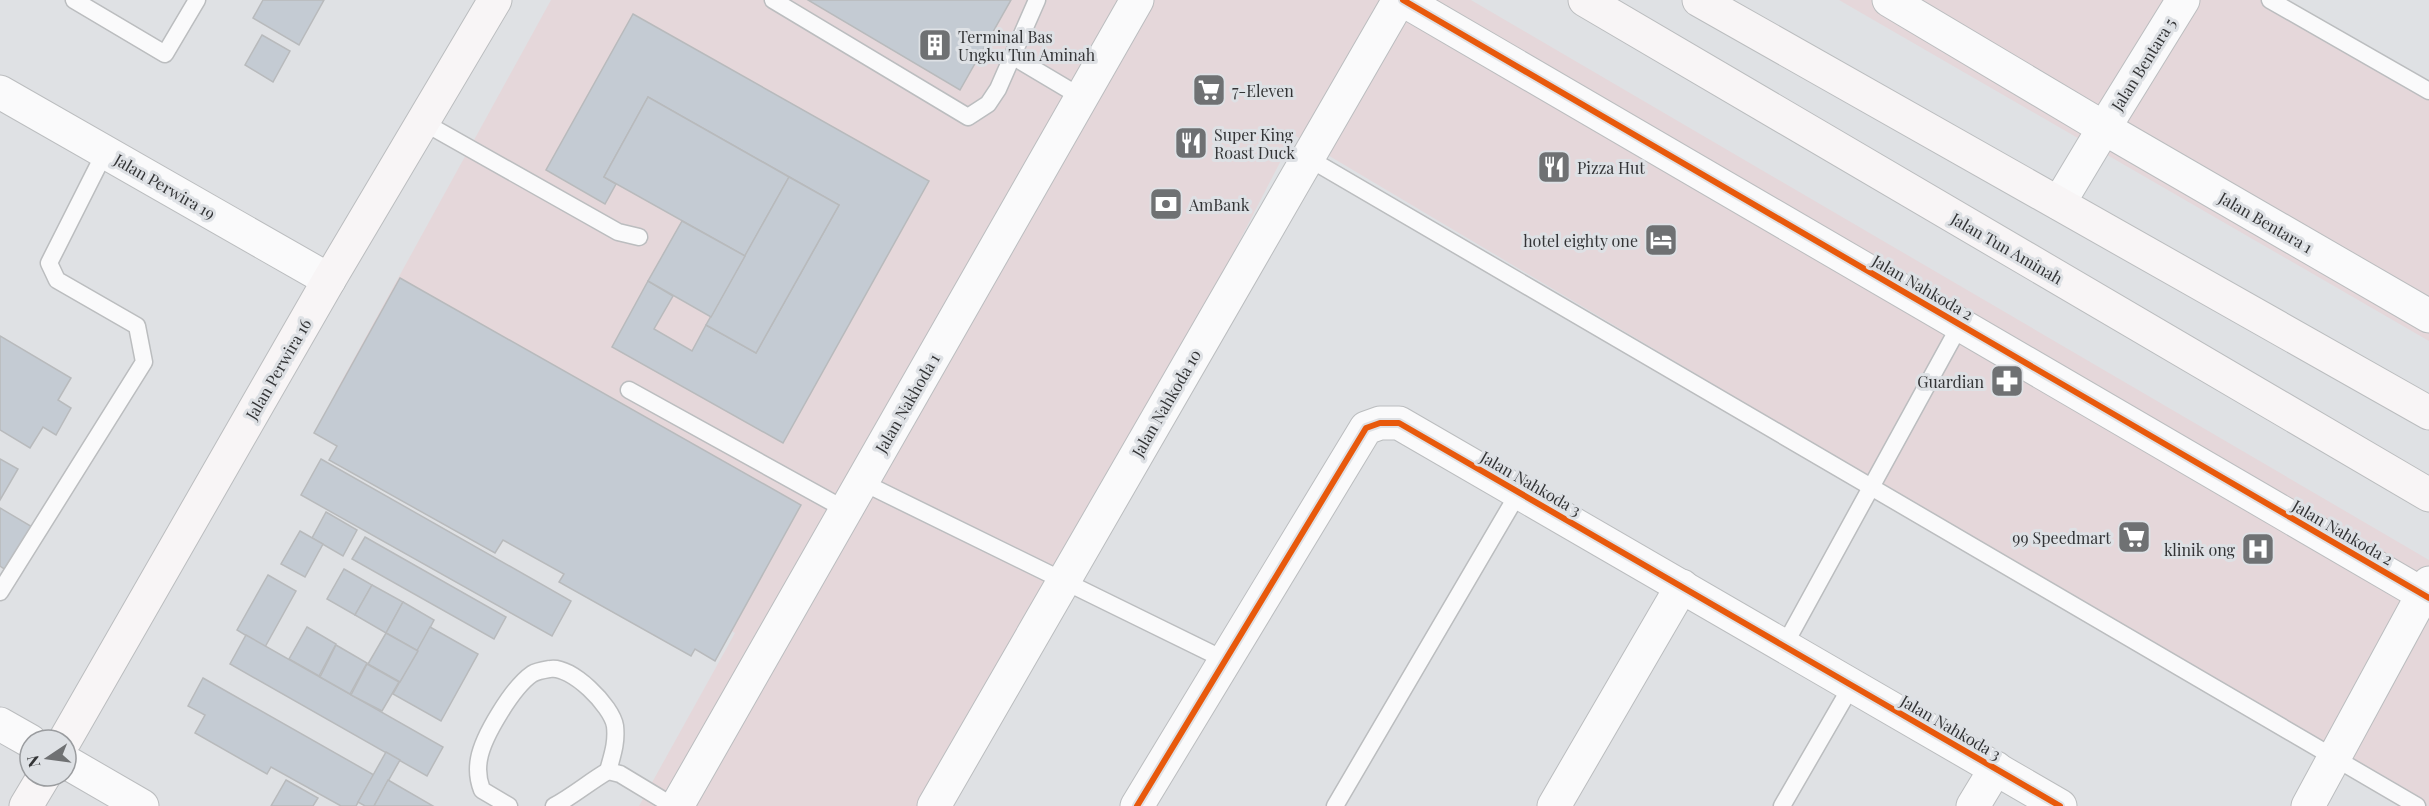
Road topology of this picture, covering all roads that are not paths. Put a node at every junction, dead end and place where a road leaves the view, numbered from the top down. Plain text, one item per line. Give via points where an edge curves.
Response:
1 (74, 0) edge
2 (197, 0) edge
3 (495, 0) edge
4 (773, 0) edge
5 (1037, 0) edge
6 (1137, 0) edge
7 (1401, 0) edge
8 (1585, 0) edge
9 (1699, 0) edge
10 (1889, 0) edge
11 (2183, 0) edge
12 (2270, 0) edge
13 (1012, 56) junction
14 (0, 92) edge
15 (2429, 92) edge
16 (1081, 97) junction
17 (423, 122) junction
18 (2104, 128) junction
19 (105, 152) junction
20 (1308, 158) junction
21 (2059, 203) junction
22 (639, 237) dead end
23 (329, 280) junction
24 (2429, 316) edge
25 (1960, 324) junction
26 (628, 390) dead end
27 (2429, 412) edge
28 (862, 482) junction
29 (1870, 486) junction
30 (1519, 492) junction
31 (2429, 495) edge
32 (846, 510) junction
33 (1064, 582) junction
34 (1682, 586) junction
35 (0, 591) edge
36 (2427, 592) edge
37 (1784, 646) junction
38 (1225, 660) junction
39 (1852, 685) junction
40 (0, 724) edge
41 (71, 728) edge
42 (18, 734) edge
43 (2334, 757) junction
44 (1996, 768) junction
45 (78, 769) edge
46 (608, 771) junction
47 (37, 788) edge
48 (26, 806) edge
49 (142, 806) edge
50 (509, 806) edge
51 (554, 806) edge
52 (675, 806) edge
53 (934, 806) edge
54 (1137, 806) edge
55 (1335, 806) edge
56 (1554, 806) edge
57 (1782, 806) edge
58 (1973, 806) edge
59 (2060, 806) edge
60 (2308, 806) edge
61 (2417, 806) edge

1 - 2 lane via 165,54
3 - 17 main road, Jalan Perwira 16
4 - 13 lane via 968,117 988,104
5 - 13 lane
6 - 16 street, Jalan Nakhoda 1
7 - 20 street, Jalan Nahkoda 10
7 - 25 street, Jalan Nahkoda 2
8 - 31 main road, Jalan Tun Aminah
9 - 21 main road
10 - 18 street, Jalan Bentara 1
11 - 18 street, Jalan Bentara 5
12 - 15 lane
13 - 16 lane
14 - 19 street, Jalan Perwira 19
16 - 28 street, Jalan Nakhoda 1
17 - 22 lane via 618,232
17 - 23 main road, Jalan Perwira 16
18 - 21 street
18 - 24 street, Jalan Bentara 1
19 - 23 street, Jalan Perwira 19
19 - 35 lane via 49,263 57,280 137,326 144,362
20 - 29 lane
20 - 33 street, Jalan Nahkoda 10
21 - 27 main road
23 - 41 main road, Jalan Perwira 16
25 - 29 lane
25 - 36 street, Jalan Nahkoda 2
26 - 32 lane
28 - 32 street, Jalan Nakhoda 1
28 - 33 lane
29 - 37 lane
29 - 43 lane
30 - 34 street, Jalan Nahkoda 3
30 - 38 street, Jalan Nahkoda 3 via 1399,423 1366,428
30 - 55 lane
32 - 52 street, Jalan Nakhoda 1
33 - 38 lane
33 - 53 street, Jalan Nahkoda 10
34 - 37 street, Jalan Nahkoda 3
34 - 56 street
36 - 43 street, Jalan Nahkoda 2
37 - 39 street, Jalan Nahkoda 3
38 - 54 street, Jalan Nahkoda 3
39 - 44 street, Jalan Nahkoda 3
39 - 57 lane
40 - 42 street
43 - 60 street, Jalan Nahkoda 2
43 - 61 lane
44 - 58 street
44 - 59 street, Jalan Nahkoda 3
45 - 49 street
46 - 50 lane via 615,745 615,723 603,704 579,678 553,668 534,673 514,691 479,758 477,778 482,790
46 - 51 lane
46 - 52 lane
47 - 48 main road

